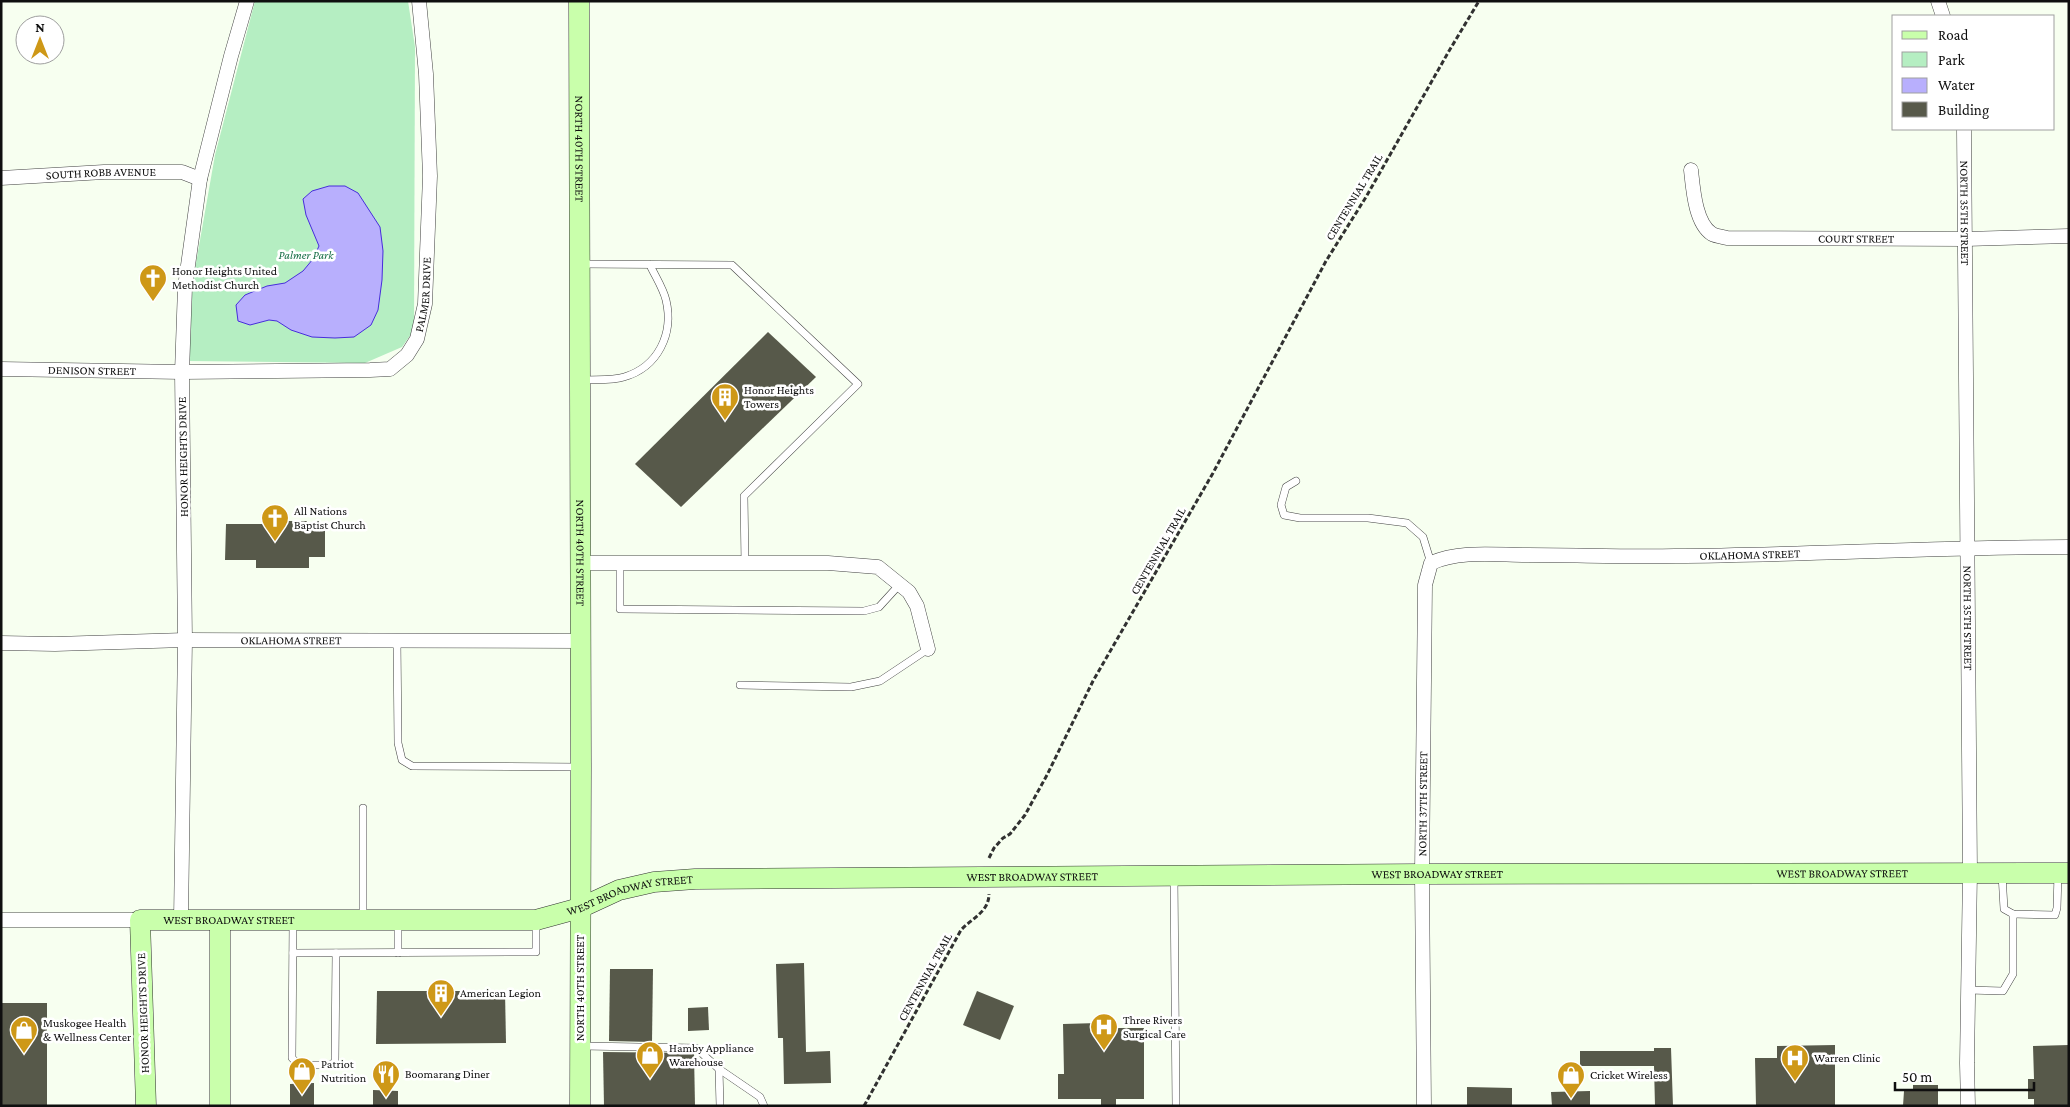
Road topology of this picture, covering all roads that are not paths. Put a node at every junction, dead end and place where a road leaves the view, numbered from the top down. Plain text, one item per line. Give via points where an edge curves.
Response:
1 (247, 1) edge
2 (419, 1) edge
3 (579, 1) edge
4 (1938, 1) edge
5 (1943, 15) edge
6 (1964, 130) edge
7 (1691, 170) dead end
8 (1, 178) edge
9 (200, 179) junction
10 (2069, 236) edge
11 (1966, 239) junction
12 (578, 264) junction
13 (650, 265) junction
14 (1, 369) edge
15 (182, 372) junction
16 (579, 380) junction
17 (1296, 481) dead end
18 (1967, 547) junction
19 (2069, 547) edge
20 (580, 563) junction
21 (620, 563) junction
22 (745, 563) junction
23 (1431, 563) junction
24 (900, 584) junction
25 (185, 640) junction
26 (397, 640) junction
27 (580, 641) junction
28 (1, 643) edge
29 (928, 650) joint
30 (740, 685) dead end
31 (581, 767) junction
32 (363, 808) dead end
33 (1970, 872) junction
34 (2002, 873) junction
35 (2064, 873) edge
36 (1422, 874) junction
37 (1174, 876) junction
38 (580, 908) junction
39 (2013, 914) junction
40 (1, 920) edge
41 (140, 920) junction
42 (181, 920) junction
43 (363, 920) junction
44 (398, 920) junction
45 (536, 920) junction
46 (220, 921) junction
47 (292, 921) junction
48 (293, 953) junction
49 (336, 953) junction
50 (398, 953) junction
51 (1968, 990) junction
52 (580, 1046) junction
53 (719, 1069) junction
54 (146, 1106) edge
55 (220, 1106) edge
56 (580, 1106) edge
57 (720, 1106) edge
58 (764, 1106) edge
59 (1176, 1106) edge
60 (1424, 1106) edge
61 (1968, 1106) edge

1 - 9 street, HONOR HEIGHTS DRIVE
2 - 15 street, PALMER DRIVE via 430,176 424,304 417,339 407,355 390,369
3 - 12 street, NORTH 40TH STREET
4 - 5 street
6 - 11 street, NORTH 35TH STREET
7 - 11 street, COURT STREET via 1694,201 1702,221 1711,233 1727,238
8 - 9 street, SOUTH ROBB AVENUE via 182,172
9 - 15 street, HONOR HEIGHTS DRIVE via 185,286
10 - 11 street, COURT STREET
11 - 18 street, NORTH 35TH STREET
12 - 13 lane
12 - 16 street, NORTH 40TH STREET
13 - 16 lane via 666,300 668,328 663,345 647,367 623,378
13 - 22 lane via 732,265 858,384 744,496
14 - 15 street, DENISON STREET
15 - 25 street, HONOR HEIGHTS DRIVE
16 - 20 street, NORTH 40TH STREET
17 - 23 lane via 1286,488 1281,505 1284,515 1407,523 1423,537
18 - 19 street, OKLAHOMA STREET
18 - 23 street, OKLAHOMA STREET via 1676,556 1447,556
18 - 33 street, NORTH 35TH STREET
20 - 21 street
20 - 27 street, NORTH 40TH STREET
21 - 22 street
21 - 24 lane via 620,609 864,611 879,606
22 - 24 street via 872,566 883,570
23 - 36 street, NORTH 37TH STREET via 1425,585
24 - 29 street via 917,606
25 - 26 street, OKLAHOMA STREET
25 - 28 street, OKLAHOMA STREET
25 - 42 street, HONOR HEIGHTS DRIVE
26 - 27 street, OKLAHOMA STREET
26 - 31 lane via 398,742 402,760 412,766
27 - 31 street, NORTH 40TH STREET
29 - 30 lane via 880,681 851,687
31 - 38 street, NORTH 40TH STREET
32 - 43 lane
33 - 34 street, WEST BROADWAY STREET
33 - 36 street, WEST BROADWAY STREET
33 - 51 street, NORTH 35TH STREET
34 - 35 street, WEST BROADWAY STREET
34 - 39 lane via 2004,909
35 - 39 lane via 2055,915
36 - 37 street, WEST BROADWAY STREET
36 - 60 street, NORTH 37TH STREET
37 - 38 street, WEST BROADWAY STREET via 695,879 662,881 619,890
37 - 59 lane
38 - 45 street, WEST BROADWAY STREET
38 - 52 street, NORTH 40TH STREET
39 - 51 lane via 2013,974 2003,991
40 - 41 street, WEST BROADWAY STREET
41 - 42 street, WEST BROADWAY STREET
41 - 54 street, HONOR HEIGHTS DRIVE
42 - 46 street, WEST BROADWAY STREET
43 - 44 street, WEST BROADWAY STREET
43 - 47 street, WEST BROADWAY STREET
44 - 45 street, WEST BROADWAY STREET
44 - 50 lane
45 - 50 lane via 536,952
46 - 47 street, WEST BROADWAY STREET
46 - 55 street
47 - 48 lane
48 - 49 lane
48 - 49 lane via 292,1058 299,1065 330,1065 335,1062
49 - 50 lane
51 - 61 street, NORTH 35TH STREET
52 - 53 lane via 696,1048
52 - 56 street, NORTH 40TH STREET
53 - 57 lane
53 - 58 lane via 760,1098

